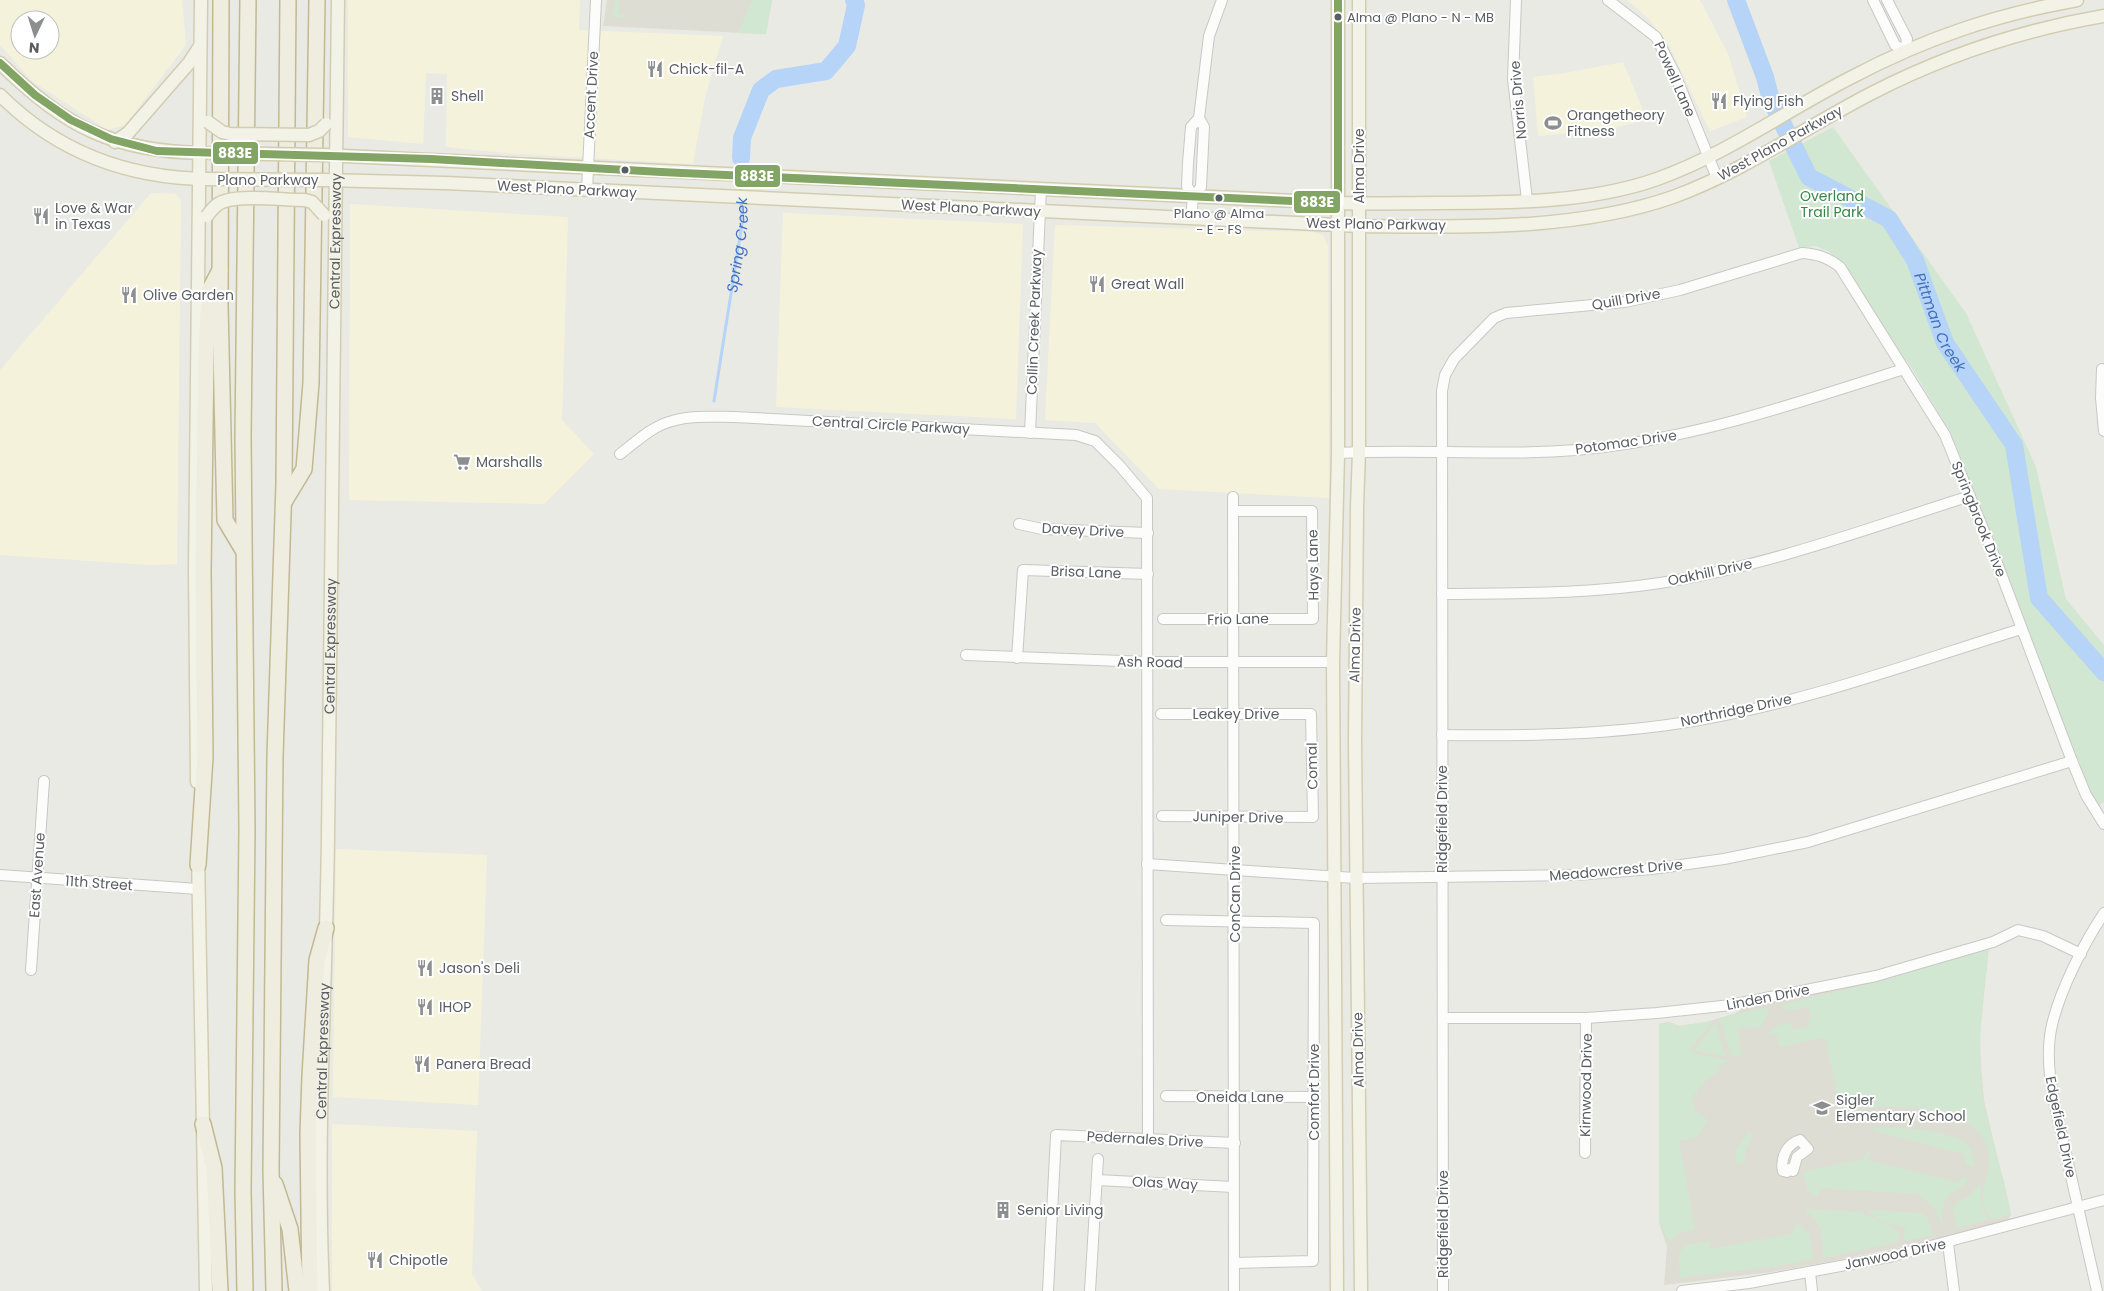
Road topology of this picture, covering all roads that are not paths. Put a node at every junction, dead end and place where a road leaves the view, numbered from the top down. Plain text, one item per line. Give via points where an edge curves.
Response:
1 (201, 0) edge
2 (221, 0) edge
3 (248, 0) edge
4 (288, 0) edge
5 (317, 0) edge
6 (338, 0) edge
7 (596, 0) edge
8 (1222, 0) edge
9 (1338, 0) edge
10 (1359, 0) edge
11 (1516, 0) edge
12 (1608, 0) edge
13 (1873, 0) edge
14 (1887, 0) edge
15 (2077, 0) edge
16 (2043, 3) edge
17 (2104, 16) edge
18 (200, 46) junction
19 (1905, 51) junction
20 (0, 63) edge
21 (20, 82) junction
22 (337, 96) junction
23 (4, 99) edge
24 (204, 117) junction
25 (115, 142) junction
26 (204, 153) junction
27 (330, 155) junction
28 (1708, 156) junction
29 (588, 168) junction
30 (800, 178) junction
31 (1717, 178) junction
32 (203, 179) junction
33 (330, 180) junction
34 (1041, 189) junction
35 (586, 190) junction
36 (1193, 196) junction
37 (800, 200) junction
38 (1527, 200) junction
39 (1338, 203) junction
40 (1359, 204) junction
41 (1040, 210) junction
42 (1191, 218) junction
43 (1528, 223) junction
44 (1338, 225) junction
45 (1359, 226) junction
46 (335, 236) junction
47 (197, 237) junction
48 (1802, 253) joint
49 (220, 270) junction
50 (1460, 352) joint
51 (1904, 369) junction
52 (2104, 370) edge
53 (2104, 431) edge
54 (1030, 433) junction
55 (1359, 452) junction
56 (1442, 452) junction
57 (1338, 453) junction
58 (620, 454) dead end
59 (1970, 496) junction
60 (1233, 497) dead end
61 (283, 503) junction
62 (1233, 511) junction
63 (1019, 524) dead end
64 (1148, 533) junction
65 (243, 551) junction
66 (1148, 574) junction
67 (1442, 594) junction
68 (1163, 619) dead end
69 (1313, 619) joint
70 (1233, 620) junction
71 (2021, 629) junction
72 (966, 655) dead end
73 (1017, 658) junction
74 (1149, 662) junction
75 (1234, 662) junction
76 (1333, 662) junction
77 (1234, 713) junction
78 (1161, 714) dead end
79 (1311, 714) joint
80 (1442, 735) junction
81 (2072, 761) junction
82 (44, 781) dead end
83 (1162, 816) dead end
84 (1235, 817) junction
85 (1313, 817) joint
86 (2104, 824) edge
87 (1147, 864) junction
88 (198, 865) junction
89 (1235, 871) junction
90 (0, 875) edge
91 (1442, 876) junction
92 (1336, 877) junction
93 (36, 878) junction
94 (1355, 878) junction
95 (198, 889) junction
96 (2104, 913) edge
97 (1166, 920) dead end
98 (1235, 922) junction
99 (326, 928) junction
100 (2080, 954) junction
101 (31, 970) dead end
102 (1443, 1018) junction
103 (1586, 1018) junction
104 (1166, 1096) dead end
105 (1235, 1096) junction
106 (1314, 1097) junction
107 (203, 1124) junction
108 (1148, 1140) junction
109 (1234, 1143) junction
110 (1585, 1153) dead end
111 (1098, 1159) dead end
112 (271, 1170) junction
113 (1097, 1180) junction
114 (1234, 1187) junction
115 (2104, 1200) edge
116 (2079, 1207) junction
117 (1948, 1243) junction
118 (1235, 1263) junction
119 (1810, 1272) junction
120 (206, 1291) edge
121 (220, 1291) edge
122 (245, 1291) edge
123 (274, 1291) edge
124 (298, 1291) edge
125 (310, 1291) edge
126 (323, 1291) edge
127 (1048, 1291) edge
128 (1090, 1291) edge
129 (1234, 1291) edge
130 (1337, 1291) edge
131 (1361, 1291) edge
132 (1443, 1291) edge
133 (1682, 1291) edge
134 (1812, 1291) edge
135 (1954, 1291) edge
136 (2097, 1291) edge

1 - 18 main road
2 - 49 highway
3 - 65 highway
4 - 61 highway
5 - 61 highway via 311,383 304,469
6 - 22 main road, Central Expressway
7 - 29 street, Accent Drive
8 - 36 street via 1209,36 1198,118 1191,127 1187,186
9 - 39 main road, Alma Drive
10 - 40 main road, Alma Drive
11 - 38 street, Norris Drive via 1513,79
12 - 28 street, Powell Lane via 1656,37
13 - 19 street via 1895,45
14 - 19 street via 1907,39
15 - 16 main road, West Plano Parkway
16 - 19 main road, West Plano Parkway via 1948,33
17 - 31 main road, West Plano Parkway via 1990,42 1952,57 1872,93
18 - 24 main road
18 - 25 main road via 128,133
19 - 28 main road, West Plano Parkway
20 - 21 main road, Plano Parkway
21 - 23 main road
21 - 25 main road, Plano Parkway via 36,98 74,123
22 - 24 main road, bridge via 326,124 309,135 230,134 222,132
22 - 27 main road, Central Expressway
23 - 32 main road, Plano Parkway via 37,128 98,160 138,172
24 - 26 main road
25 - 26 main road, Plano Parkway via 157,151
26 - 27 main road, Plano Parkway, bridge
26 - 32 main road
27 - 29 main road, West Plano Parkway
27 - 33 main road, Central Expressway
28 - 31 street, Powell Lane
28 - 38 main road, West Plano Parkway via 1636,185 1592,194
29 - 30 main road, West Plano Parkway
29 - 35 street, Accent Drive
30 - 34 main road, West Plano Parkway
30 - 37 main road
31 - 43 main road, West Plano Parkway via 1673,197 1616,212
32 - 33 main road, Plano Parkway, bridge
32 - 47 main road
33 - 35 main road, West Plano Parkway
33 - 46 main road, Central Expressway
34 - 36 main road, West Plano Parkway
34 - 41 street, Collin Creek Parkway
35 - 37 main road, West Plano Parkway
36 - 39 main road, West Plano Parkway
36 - 42 street
37 - 41 main road, West Plano Parkway
38 - 40 main road, West Plano Parkway
38 - 43 main road
39 - 40 main road, West Plano Parkway
39 - 44 main road, Alma Drive
40 - 45 main road, Alma Drive
41 - 42 main road, West Plano Parkway
41 - 54 street, Collin Creek Parkway
42 - 44 main road, West Plano Parkway
43 - 45 main road, West Plano Parkway
44 - 45 main road, West Plano Parkway
44 - 57 main road, Alma Drive
45 - 55 main road, Alma Drive
46 - 47 main road, bridge via 324,215 312,202 237,199 214,206
46 - 99 main road, Central Expressway
47 - 88 main road via 195,588
48 - 50 street, Quill Drive via 1680,290 1624,302 1506,312 1494,318
48 - 51 street, Springbrook Drive via 1816,254 1840,267
49 - 65 highway via 225,520
49 - 88 highway via 209,291 206,353 205,757
50 - 56 street, Ridgefield Drive via 1445,375
51 - 56 street, Potomac Drive via 1742,420 1678,436 1546,452
51 - 59 street, Springbrook Drive via 1945,435
52 - 53 street via 2101,398
54 - 58 street, Central Circle Parkway via 696,418 672,421 650,431
54 - 64 street, Central Circle Parkway via 1076,435 1095,441 1147,498
55 - 56 street, Potomac Drive
55 - 57 street, Potomac Drive
55 - 94 main road, Alma Drive
56 - 67 street, Ridgefield Drive
57 - 76 main road, Alma Drive
59 - 67 street, Oakhill Drive via 1768,559 1695,577 1602,590
59 - 71 street, Springbrook Drive
60 - 62 street, ConCan Drive
61 - 112 highway via 275,746
62 - 69 street, Hays Lane via 1312,511
62 - 70 street, ConCan Drive
63 - 64 street, Davey Drive via 1042,529
64 - 66 street
65 - 122 highway via 247,830
66 - 73 street, Brisa Lane via 1023,570
66 - 74 street
67 - 80 street, Ridgefield Drive
68 - 70 street, Frio Lane
69 - 70 street, Frio Lane
70 - 75 street, ConCan Drive
71 - 80 street, Northridge Drive via 1768,706 1699,720 1630,730
71 - 81 street, Springbrook Drive
72 - 73 street, Ash Road
73 - 74 street, Ash Road
74 - 75 street, Ash Road
74 - 87 street
75 - 76 street, Ash Road
75 - 77 street, ConCan Drive
76 - 92 main road, Alma Drive
77 - 78 street, Leakey Drive
77 - 79 street, Leakey Drive
77 - 84 street, ConCan Drive
79 - 85 street, Comal
80 - 91 street, Ridgefield Drive
81 - 86 street, Springbrook Drive
81 - 91 street, Meadowcrest Drive via 1834,835 1724,859 1576,875
82 - 93 street, East Avenue
83 - 84 street, Juniper Drive
84 - 85 street, Juniper Drive
84 - 89 street, ConCan Drive
87 - 89 street, Meadowcrest Drive
87 - 108 street
88 - 95 main road
89 - 92 street, Meadowcrest Drive
89 - 98 street, ConCan Drive
90 - 93 street, 11th Street
91 - 94 street, Meadowcrest Drive
91 - 102 street, Ridgefield Drive
92 - 94 street, Meadowcrest Drive
92 - 130 main road, Alma Drive
93 - 95 street, 11th Street
93 - 101 street, East Avenue
94 - 131 main road, Alma Drive
95 - 107 main road
96 - 100 street, Edgefield Drive
97 - 98 street
98 - 105 street, ConCan Drive
98 - 106 street, Comfort Drive via 1314,923
99 - 125 highway via 317,960 310,1076
99 - 126 main road, Central Expressway via 320,1151
100 - 103 street, Linden Drive via 2043,936 2018,930 1993,942 1876,976 1731,1005
100 - 116 street, Edgefield Drive via 2052,1024 2048,1054 2049,1077
102 - 103 street, Linden Drive
102 - 132 street, Ridgefield Drive
103 - 110 street, Kirnwood Drive
104 - 105 street, Oneida Lane
105 - 106 street, Oneida Lane
105 - 109 street, ConCan Drive
106 - 118 street, Comfort Drive via 1313,1261
107 - 120 main road
107 - 121 highway via 214,1168
108 - 109 street, Pedernales Drive
108 - 127 street, Pedernales Drive via 1056,1135
109 - 114 street, ConCan Drive
111 - 113 street
112 - 123 highway
112 - 124 highway via 290,1229
113 - 114 street, Olas Way
113 - 128 street
114 - 118 street, ConCan Drive
115 - 116 street, Janwood Drive
116 - 117 street, Janwood Drive
116 - 136 street, Edgefield Drive
117 - 119 street, Janwood Drive
117 - 135 street
118 - 129 street, ConCan Drive
119 - 133 street, Janwood Drive
119 - 134 street

